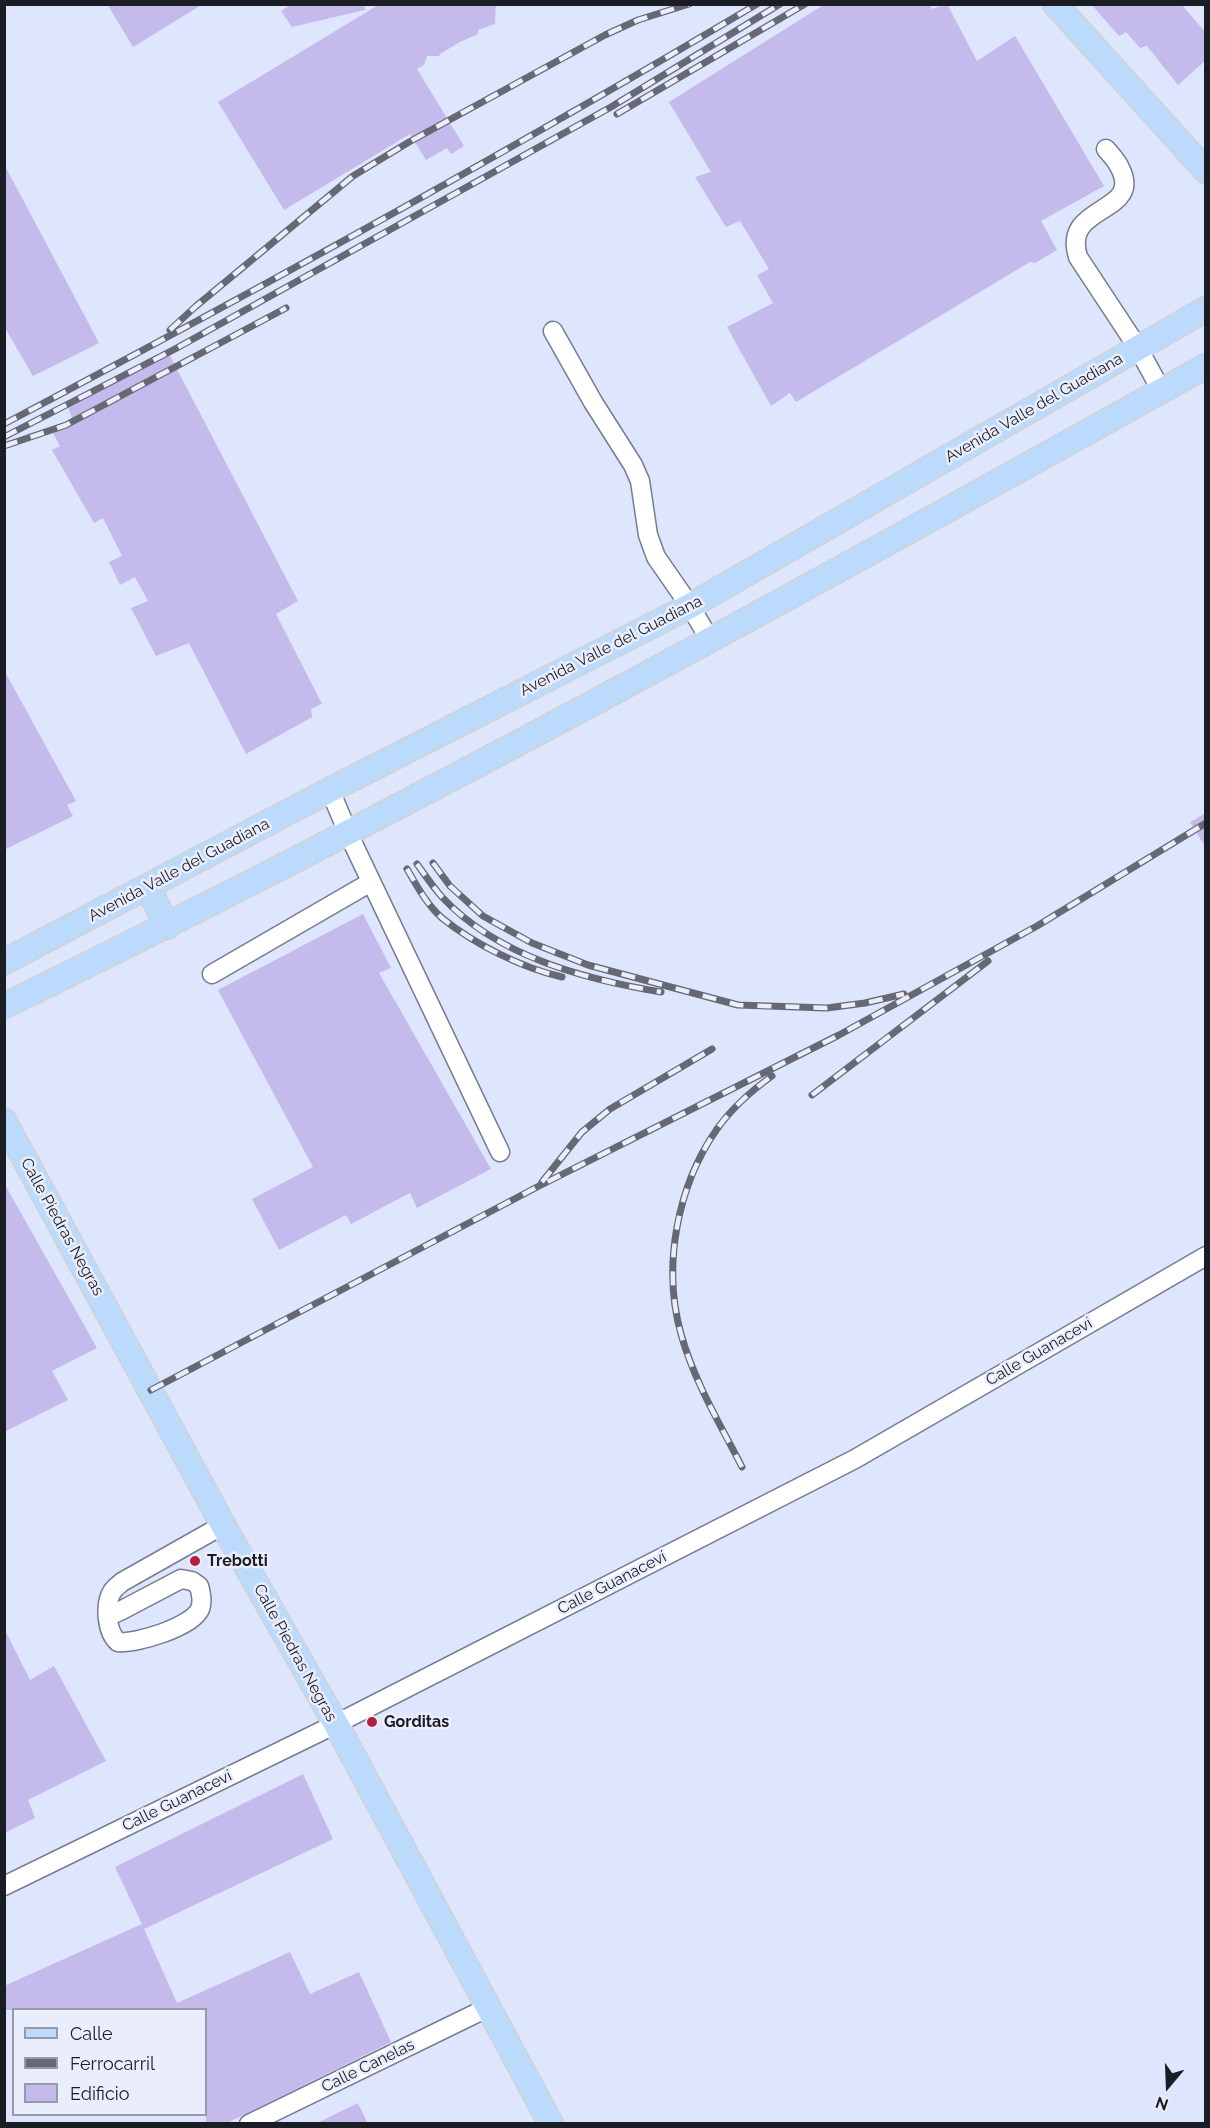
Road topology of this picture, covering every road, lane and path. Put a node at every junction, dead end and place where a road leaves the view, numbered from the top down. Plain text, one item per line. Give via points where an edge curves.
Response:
1 (1055, 4) edge
2 (1106, 149) dead end
3 (1206, 171) edge
4 (1206, 309) edge
5 (553, 331) dead end
6 (1138, 348) junction
7 (1206, 366) edge
8 (1161, 390) junction
9 (690, 606) junction
10 (710, 640) junction
11 (330, 790) junction
12 (348, 832) junction
13 (371, 882) junction
14 (148, 886) junction
15 (167, 927) junction
16 (4, 962) edge
17 (212, 974) dead end
18 (4, 1006) edge
19 (4, 1121) edge
20 (500, 1152) dead end
21 (1206, 1256) edge
22 (223, 1525) junction
23 (109, 1616) junction
24 (336, 1724) junction
25 (4, 1886) edge
26 (487, 2008) junction
27 (249, 2124) edge
28 (550, 2124) edge

1 - 3 main road
2 - 6 street via 1120,167 1124,187 1114,202 1083,222 1076,232 1075,247 1078,258
4 - 6 main road, Avenida Valle del Guadiana
5 - 9 street via 633,465 656,557
6 - 8 street
6 - 9 main road, Avenida Valle del Guadiana
7 - 8 main road
8 - 10 main road
9 - 10 street
9 - 11 main road, Avenida Valle del Guadiana
10 - 12 main road
11 - 12 street
11 - 14 main road, Avenida Valle del Guadiana
12 - 13 street
12 - 15 main road
13 - 17 street
13 - 20 street
14 - 15 main road
14 - 16 main road, Avenida Valle del Guadiana
15 - 18 main road
19 - 22 main road, Calle Piedras Negras
21 - 24 street, Calle Guanaceví via 855,1459
22 - 23 street via 122,1582 112,1592
22 - 24 main road, Calle Piedras Negras
23 - 23 street via 112,1637 118,1642 139,1640 183,1625 196,1615 201,1608 199,1586 181,1579
24 - 25 street, Calle Guanaceví
24 - 26 main road, Calle Piedras Negras
26 - 27 street, Calle Canelas
26 - 28 main road, Calle Piedras Negras

